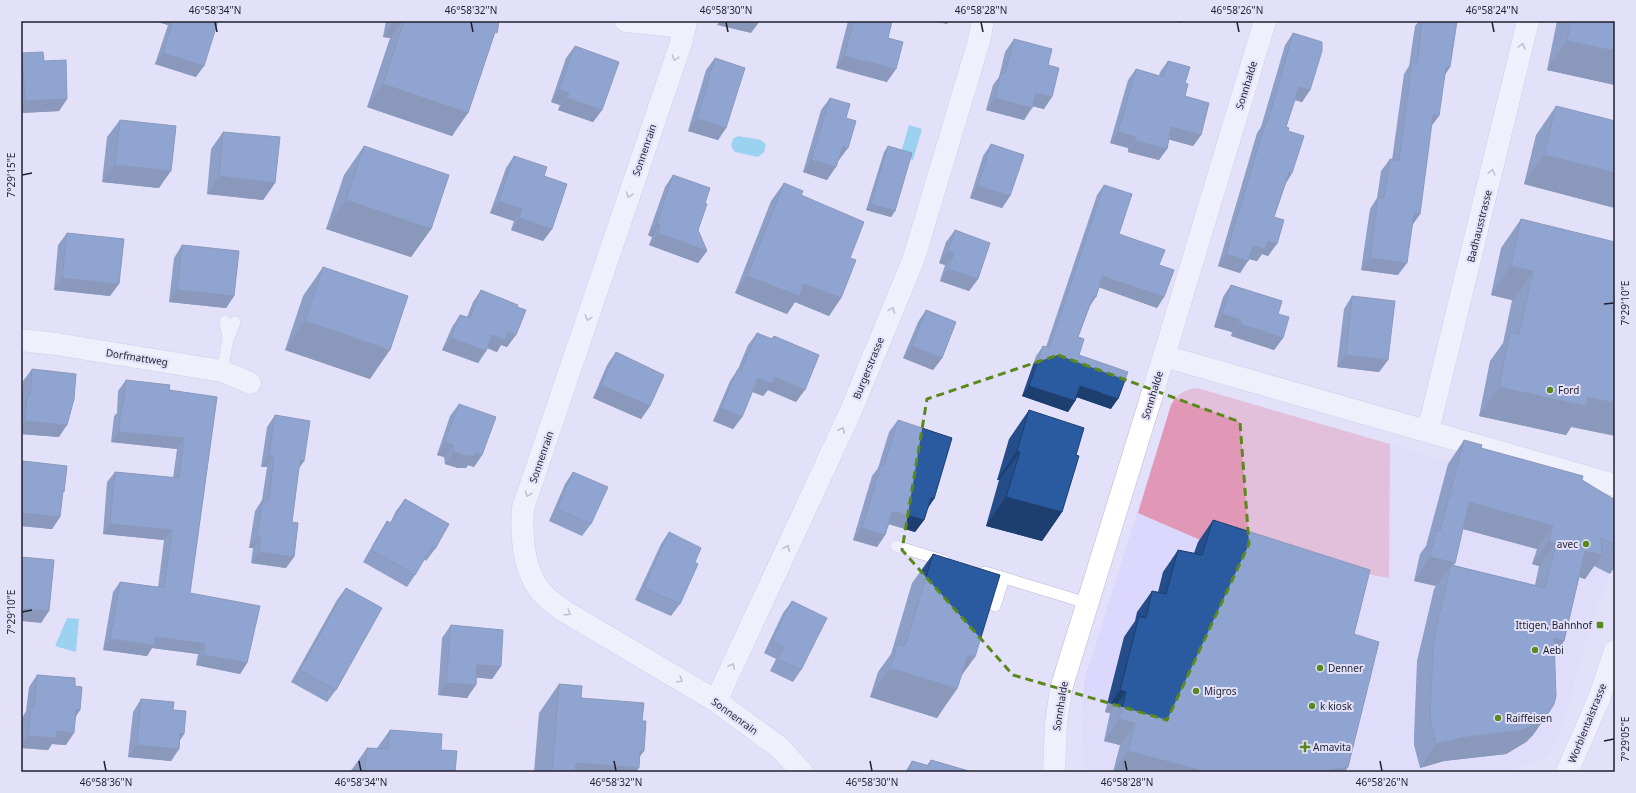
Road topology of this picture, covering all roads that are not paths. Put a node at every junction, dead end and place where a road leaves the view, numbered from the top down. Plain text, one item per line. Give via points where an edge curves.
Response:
1 (626, 21) edge
2 (983, 21) edge
3 (1265, 21) edge
4 (1528, 21) edge
5 (686, 24) edge
6 (230, 321) dead end
7 (21, 340) edge
8 (1164, 356) junction
9 (222, 371) junction
10 (250, 383) dead end
11 (1428, 431) junction
12 (1615, 485) edge
13 (896, 546) dead end
14 (953, 563) edge
15 (975, 569) edge
16 (1004, 578) junction
17 (1087, 602) junction
18 (996, 606) edge
19 (1615, 651) edge
20 (716, 701) junction
21 (802, 772) edge
22 (1054, 772) edge
23 (1567, 772) edge

1 - 5 street
20 -> 2 street, Burgerstrasse via 850,413 914,258
3 - 8 street, Sonnhalde
11 -> 4 street, Badhausstrasse
5 -> 20 street, Sonnenrain via 523,508 522,526 527,562 532,576 545,596 564,611
6 - 9 lane
7 - 9 street, Dorfmattweg
8 - 11 street
8 - 17 street, Sonnhalde
9 - 10 street, Dorfmattweg
11 - 12 street
13 - 14 lane
15 - 16 lane
16 - 17 lane
16 - 18 lane
17 - 22 street, Sonnhalde via 1061,689 1056,724
19 - 23 street, Worblentalstrasse
20 - 21 street, Sonnenrain via 779,747

